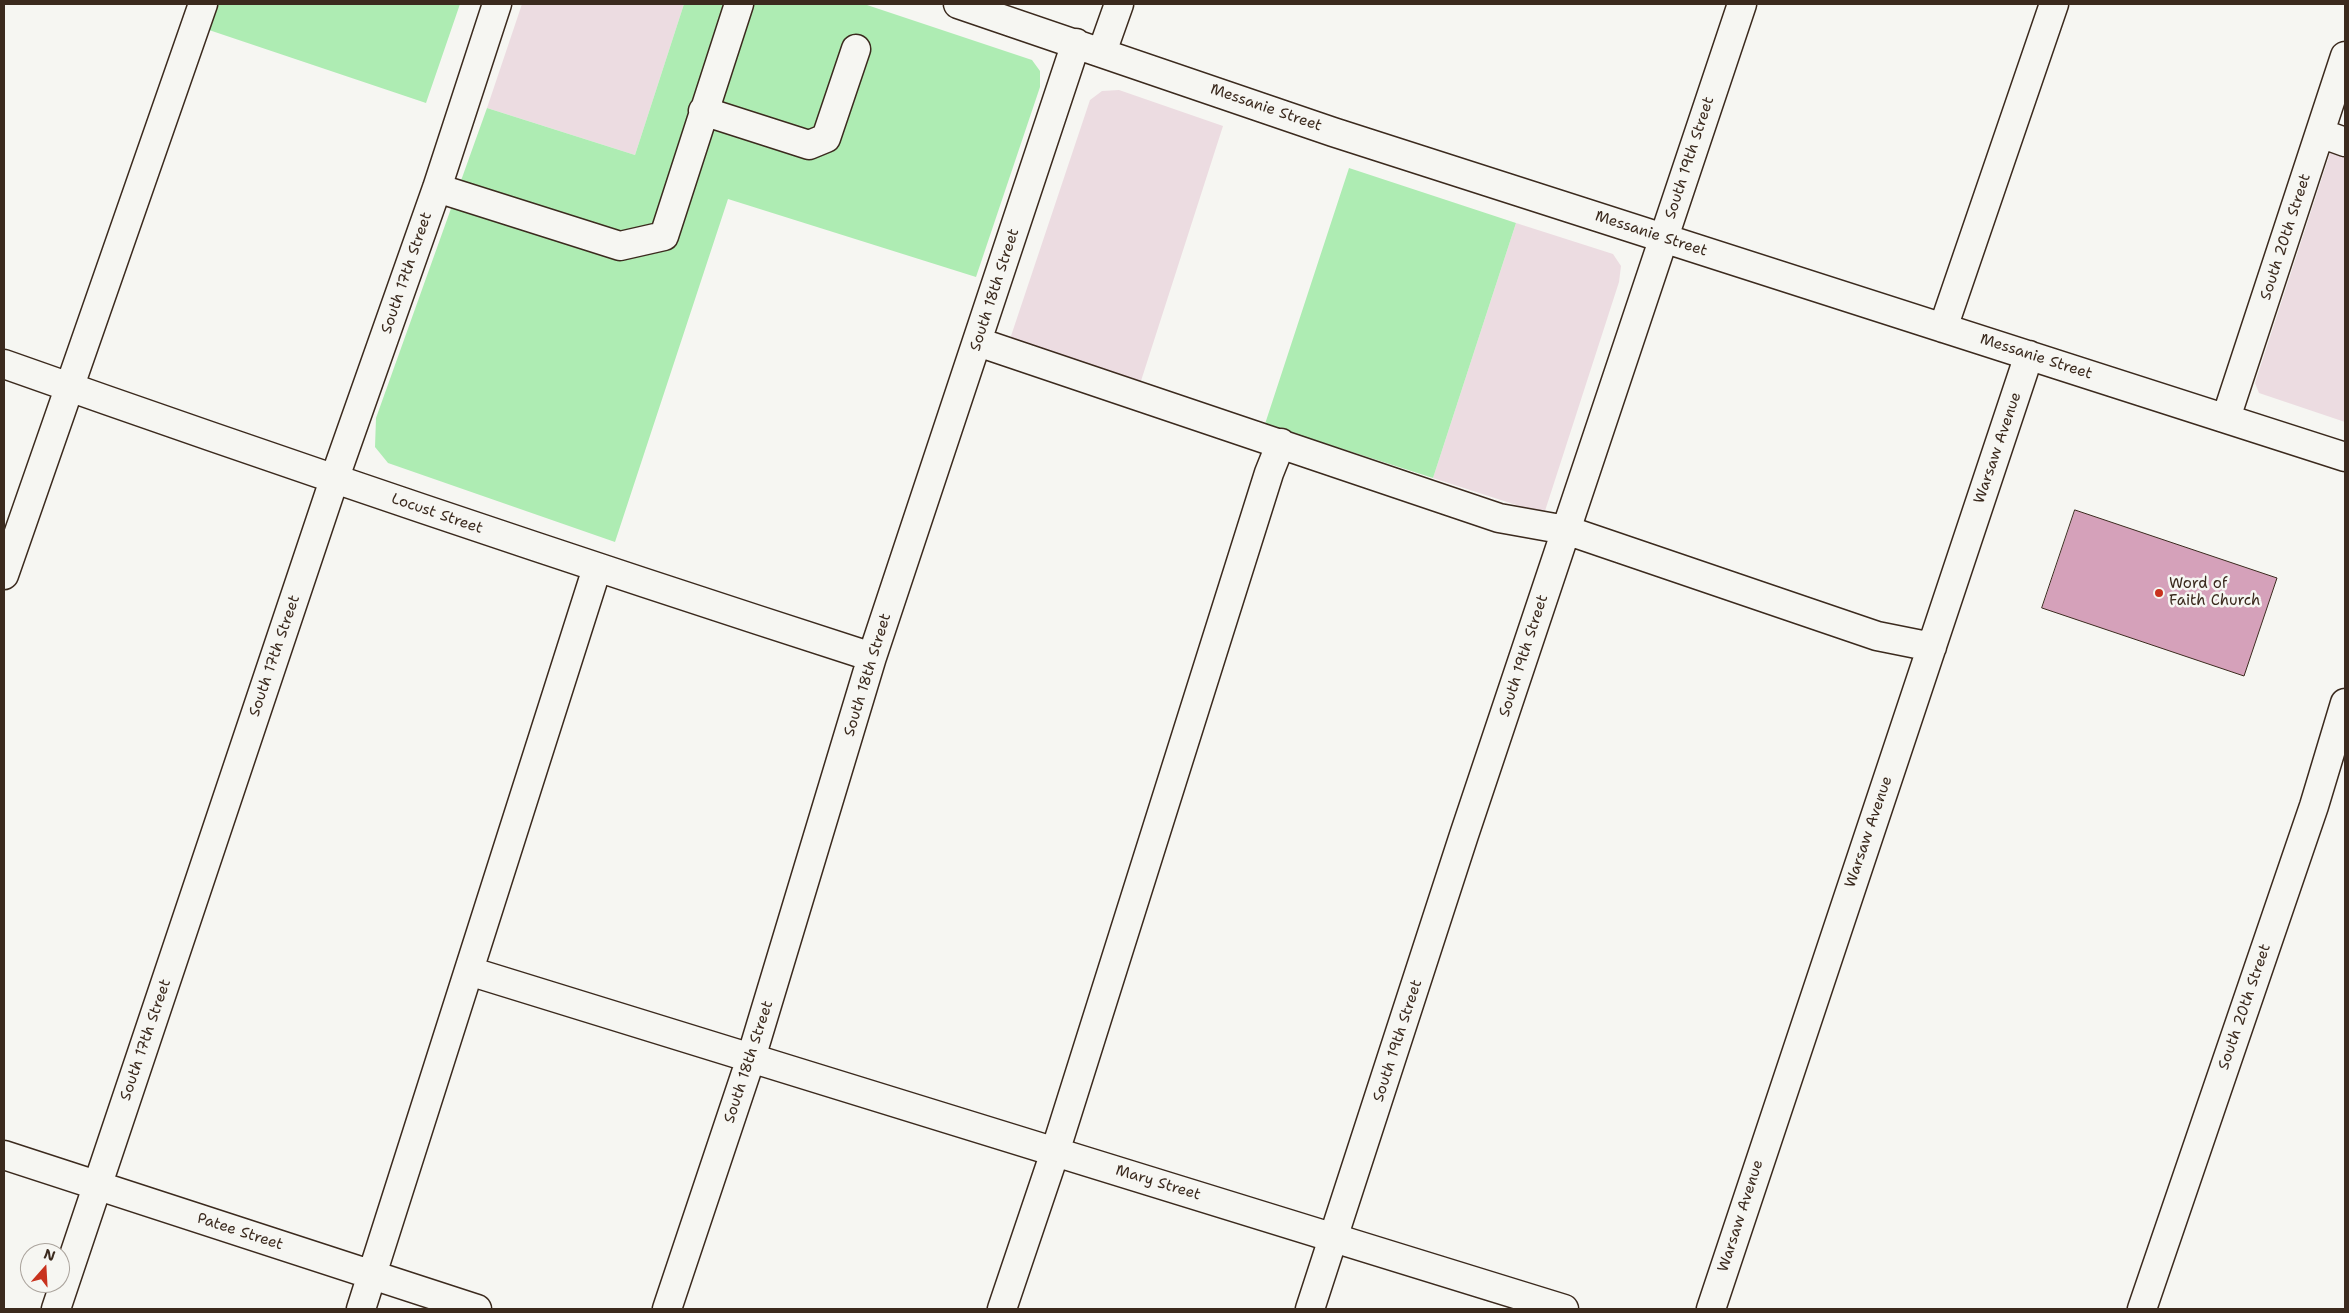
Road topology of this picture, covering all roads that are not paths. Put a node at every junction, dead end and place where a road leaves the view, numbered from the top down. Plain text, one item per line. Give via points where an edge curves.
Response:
1 (203, 4) edge
2 (497, 4) edge
3 (739, 4) edge
4 (958, 4) edge
5 (1119, 4) edge
6 (1742, 4) edge
7 (2054, 4) edge
8 (1076, 43) junction
9 (856, 49) dead end
10 (1102, 52) junction
11 (2345, 56) edge
12 (703, 111) junction
13 (2320, 133) junction
14 (2345, 142) edge
15 (437, 188) junction
16 (1664, 238) junction
17 (1943, 328) junction
18 (978, 342) junction
19 (2029, 355) junction
20 (4, 364) edge
21 (69, 387) junction
22 (2226, 418) junction
23 (1281, 443) junction
24 (2345, 457) edge
25 (334, 480) junction
26 (1566, 530) junction
27 (597, 568) junction
28 (4, 575) edge
29 (1932, 647) junction
30 (872, 657) junction
31 (2345, 703) edge
32 (469, 971) junction
33 (751, 1058) junction
34 (1055, 1152) junction
35 (4, 1155) edge
36 (97, 1185) junction
37 (1334, 1237) junction
38 (372, 1275) junction
39 (56, 1309) edge
40 (361, 1309) edge
41 (477, 1309) edge
42 (668, 1309) edge
43 (1002, 1309) edge
44 (1310, 1309) edge
45 (1564, 1309) edge
46 (1711, 1309) edge
47 (2142, 1309) edge

1 - 21 street
2 - 15 street, South 17th Street
3 - 12 street
4 - 8 street, Messanie Street
5 - 10 street
6 - 16 street, South 19th Street
7 - 17 street
8 - 10 street, Messanie Street
8 - 18 street, South 18th Street
9 - 12 street via 826,138 809,145
10 - 16 street, Messanie Street via 1342,135
11 - 13 street, South 20th Street
12 - 15 street via 664,236 620,246
13 - 14 street
13 - 22 street, South 20th Street
15 - 25 street, South 17th Street
16 - 17 street, Messanie Street
16 - 26 street, South 19th Street
17 - 19 street, Messanie Street
18 - 23 street
18 - 30 street, South 18th Street
19 - 22 street, Messanie Street
19 - 29 street, Warsaw Avenue
20 - 21 street, Locust Street
21 - 25 street, Locust Street
21 - 28 street
22 - 24 street, Messanie Street
23 - 26 street via 1499,518
23 - 34 street
25 - 27 street, Locust Street
25 - 36 street, South 17th Street
26 - 29 street via 1877,636
26 - 37 street, South 19th Street
27 - 30 street, Locust Street
27 - 32 street
29 - 46 street, Warsaw Avenue
30 - 33 street, South 18th Street
31 - 47 street, South 20th Street via 2314,806
32 - 33 street, Mary Street
32 - 38 street
33 - 34 street, Mary Street
33 - 42 street, South 18th Street
34 - 37 street, Mary Street
34 - 43 street
35 - 36 street, Patee Street
36 - 38 street, Patee Street
36 - 39 street, South 17th Street
37 - 44 street, South 19th Street
37 - 45 street, Mary Street
38 - 40 street
38 - 41 street, Patee Street

